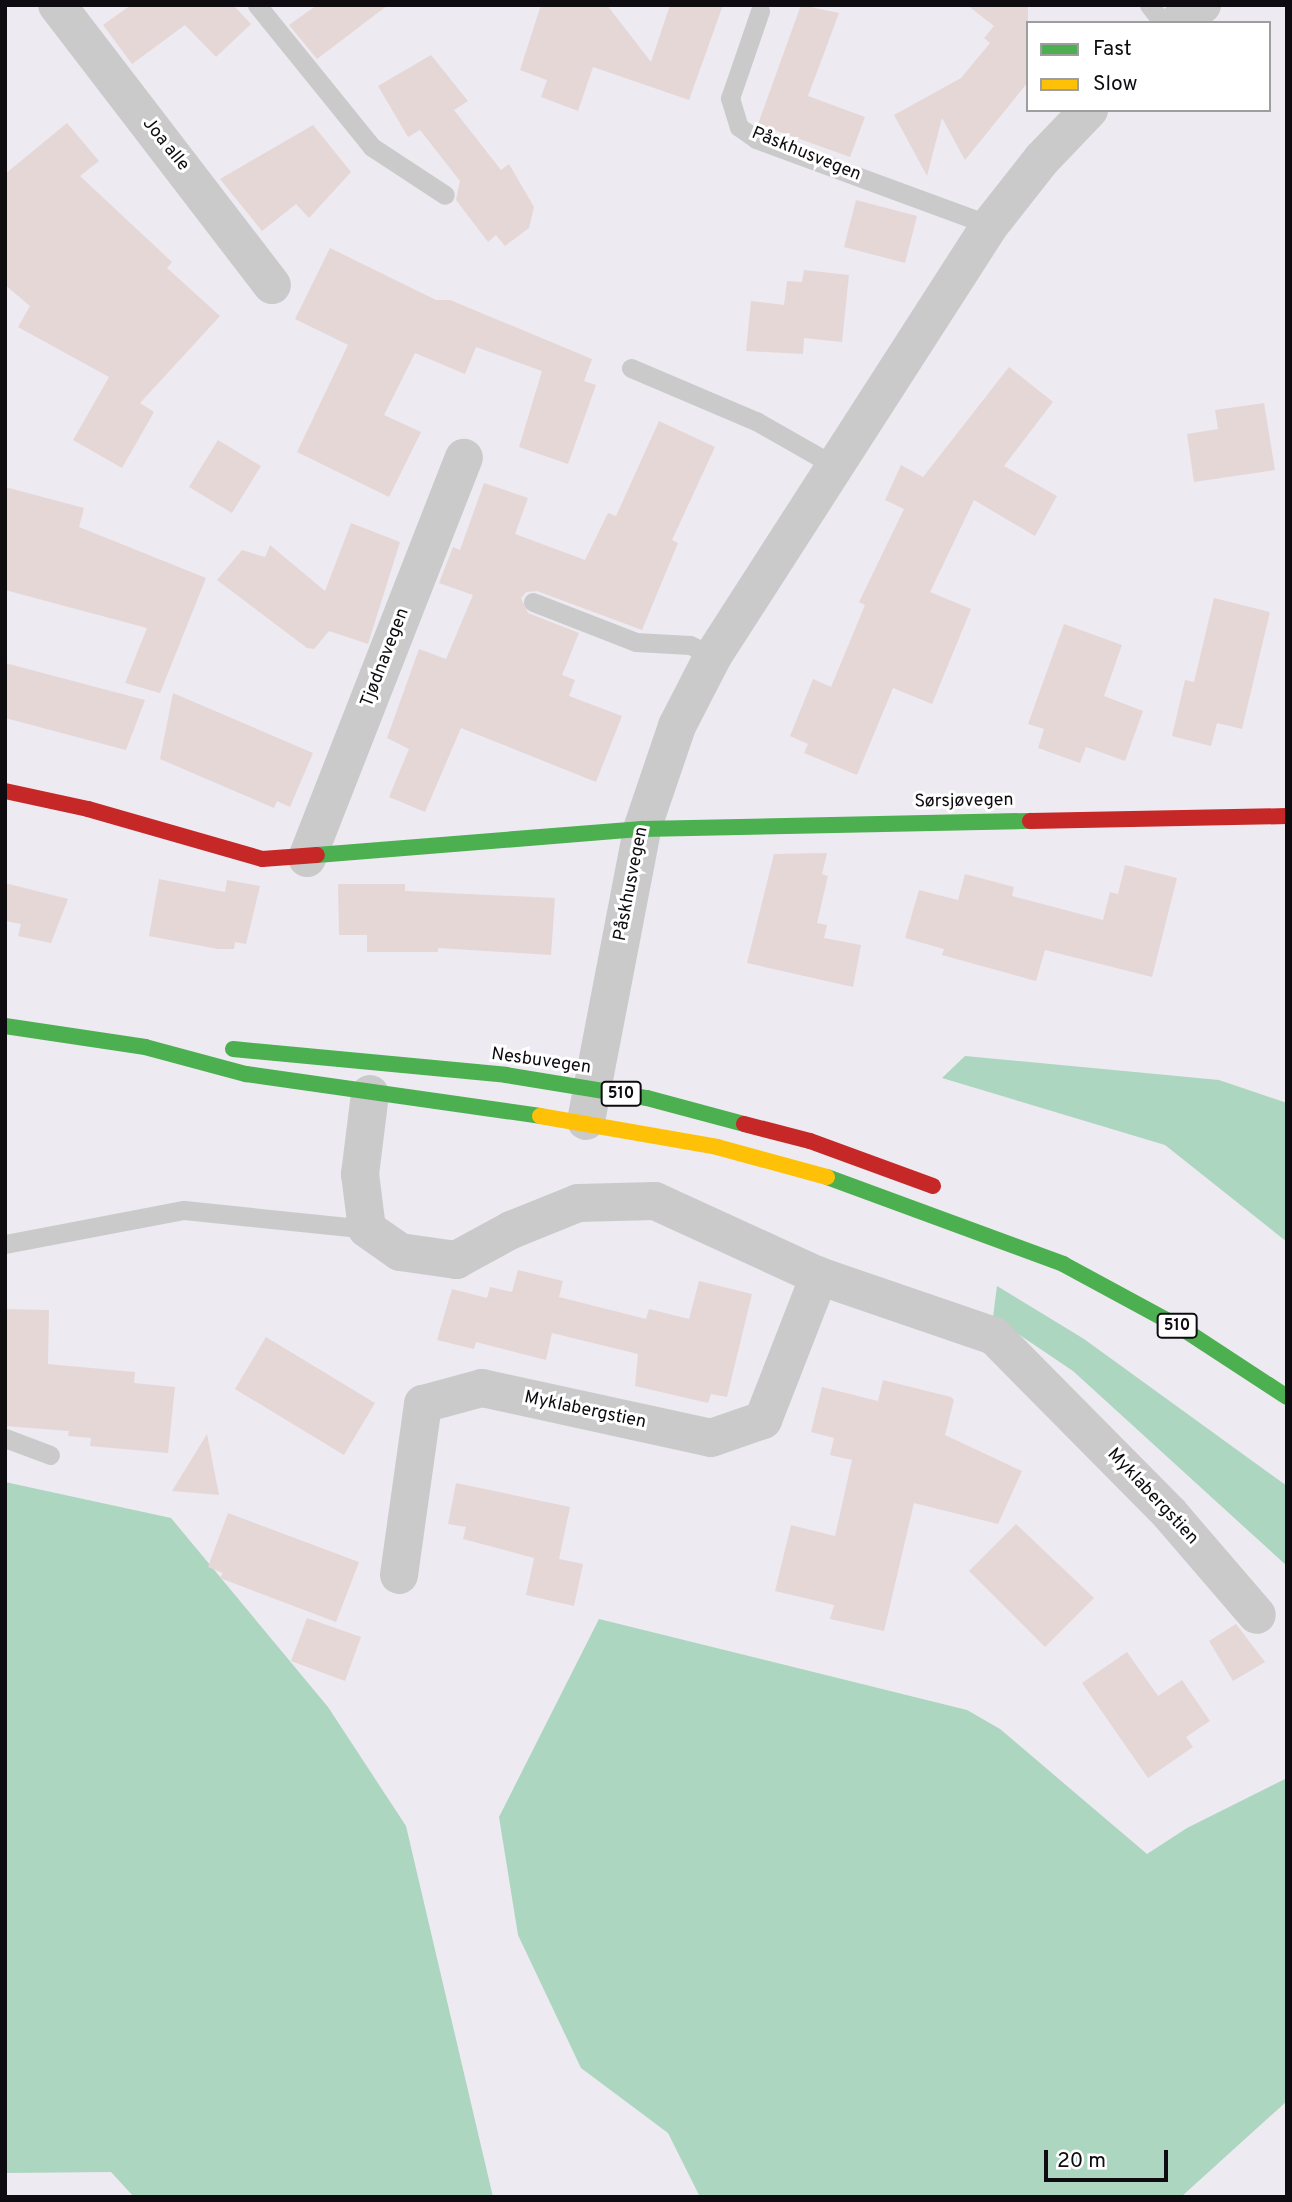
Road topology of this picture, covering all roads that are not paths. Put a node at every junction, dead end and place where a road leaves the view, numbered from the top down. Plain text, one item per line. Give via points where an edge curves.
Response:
1 (57, 5) edge
2 (257, 5) edge
3 (1149, 5) edge
4 (1202, 5) edge
5 (760, 11) dead end
6 (1161, 21) edge
7 (1180, 21) edge
8 (1087, 112) edge
9 (445, 195) dead end
10 (990, 225) junction
11 (272, 285) dead end
12 (631, 369) dead end
13 (464, 458) dead end
14 (835, 466) junction
15 (533, 601) dead end
16 (713, 656) junction
17 (5, 791) edge
18 (1287, 816) edge
19 (642, 829) junction
20 (307, 858) junction
21 (5, 1026) edge
22 (145, 1047) junction
23 (370, 1094) junction
24 (589, 1106) junction
25 (954, 1195) dead end
26 (367, 1229) junction
27 (1020, 1230) dead end
28 (5, 1244) edge
29 (1063, 1264) junction
30 (819, 1276) junction
31 (1287, 1397) edge
32 (5, 1438) edge
33 (50, 1455) dead end
34 (399, 1575) dead end
35 (1257, 1615) dead end

1 - 11 street, Joa alle
2 - 9 lane via 372,147
3 - 6 lane
4 - 7 street
5 - 10 lane, Påskhusvegen via 730,98 739,127 756,139
8 - 10 street, Påskhusvegen via 1042,159
10 - 14 street, Påskhusvegen
12 - 14 lane via 756,421
13 - 20 street, Tjødnavegen
14 - 16 street, Påskhusvegen
15 - 16 lane via 636,642 690,645
16 - 19 street, Påskhusvegen via 677,726
17 - 20 main road via 262,859
18 - 19 main road, Sørsjøvegen
19 - 20 main road
19 - 24 street, Påskhusvegen
21 - 22 main road, Nesbuvegen / 510
22 - 23 main road, Nesbuvegen / 510 via 246,1074
22 - 24 main road, Nesbuvegen / 510 via 248,1049 506,1075
23 - 24 main road, Nesbuvegen / 510
23 - 26 street via 360,1174
24 - 25 main road, Nesbuvegen / 510 via 647,1098 810,1141
24 - 29 main road, Nesbuvegen / 510 via 822,1175
26 - 28 lane via 184,1210
26 - 30 street, Myklabergstien via 400,1252 456,1260 578,1203 655,1201
27 - 29 main road, Nesbuvegen / 510
29 - 31 main road, Nesbuvegen / 510 via 1183,1329
30 - 34 street, Myklabergstien via 763,1420 711,1438 482,1388 422,1404
30 - 35 street, Myklabergstien via 994,1336 1170,1514
32 - 33 lane

